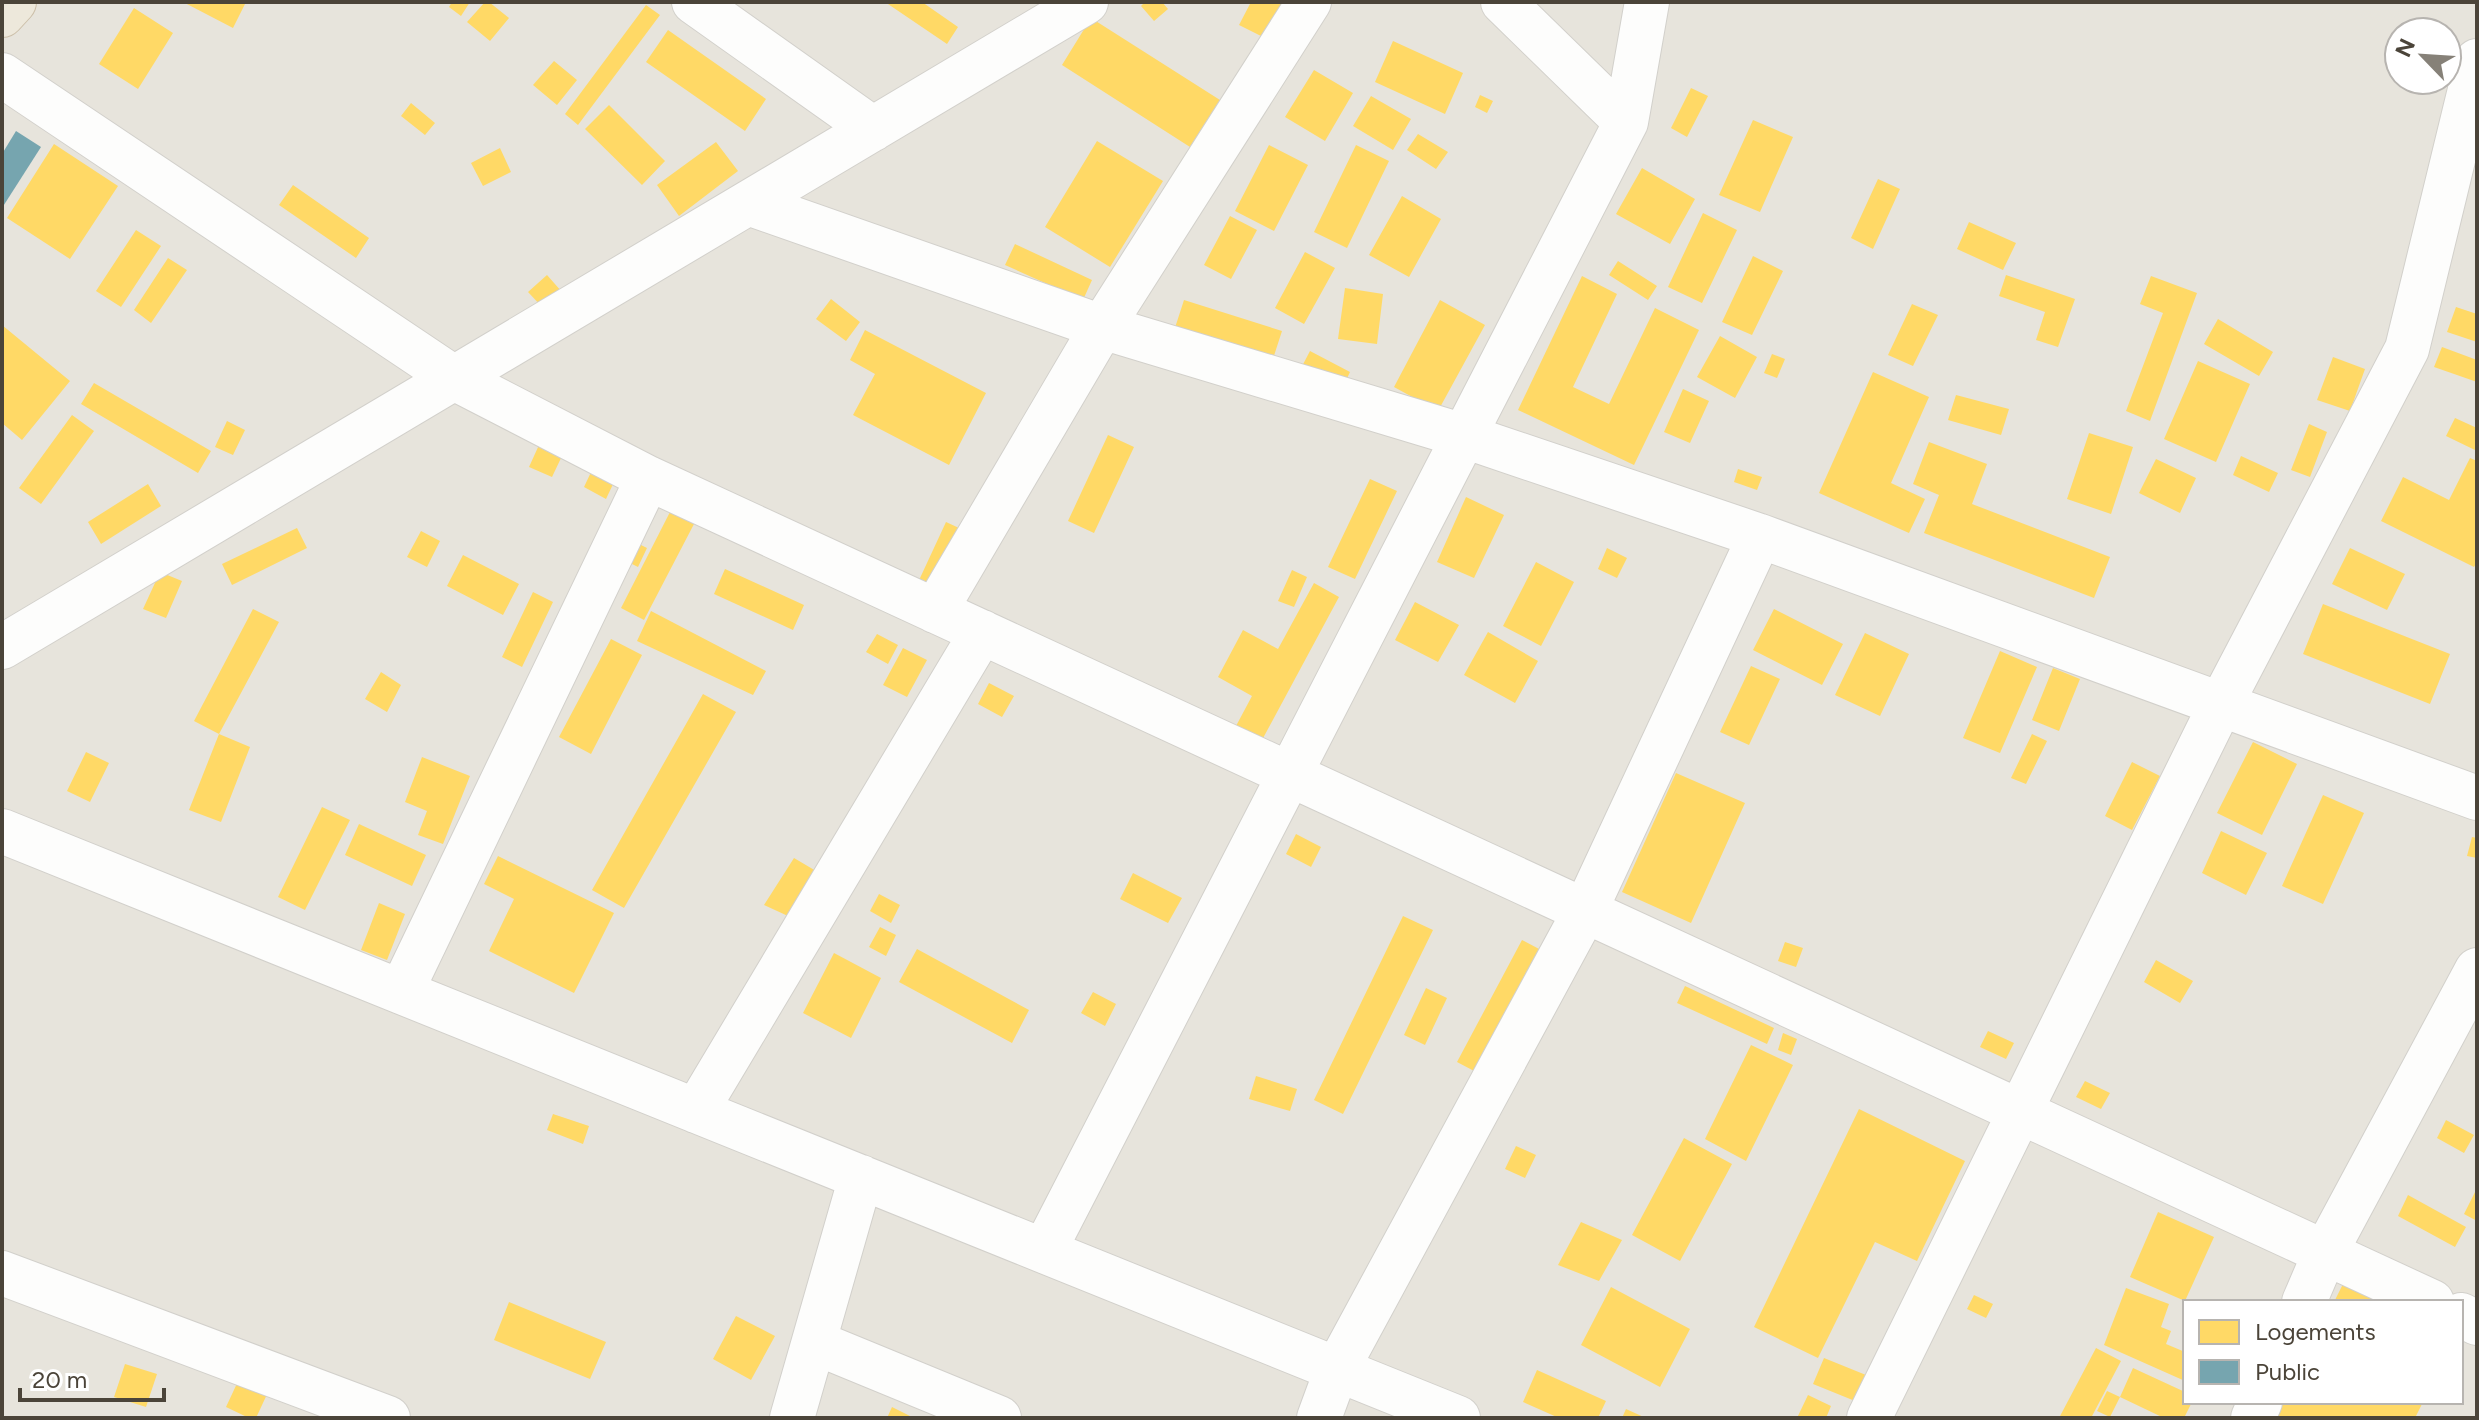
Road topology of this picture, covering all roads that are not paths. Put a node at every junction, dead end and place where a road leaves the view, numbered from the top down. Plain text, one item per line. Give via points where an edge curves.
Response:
1 (14, 2) edge
2 (694, 2) edge
3 (1086, 2) edge
4 (1309, 2) edge
5 (1503, 2) edge
6 (1647, 2) edge
7 (2, 15) edge
8 (2477, 61) edge
9 (2, 75) edge
10 (1626, 122) junction
11 (873, 129) junction
12 (748, 203) junction
13 (1102, 327) junction
14 (454, 378) junction
15 (1464, 436) junction
16 (648, 478) junction
17 (1760, 536) junction
18 (935, 611) junction
19 (982, 632) junction
20 (2, 647) edge
21 (2221, 704) junction
22 (1289, 774) junction
23 (2477, 798) edge
24 (2, 831) edge
25 (1585, 911) junction
26 (2477, 970) edge
27 (401, 992) junction
28 (696, 1111) junction
29 (2020, 1112) junction
30 (861, 1177) junction
31 (1044, 1251) junction
32 (2325, 1253) junction
33 (2, 1273) edge
34 (2305, 1300) edge
35 (2428, 1300) edge
36 (814, 1342) junction
37 (1337, 1369) junction
38 (388, 1418) edge
39 (792, 1418) edge
40 (999, 1418) edge
41 (1319, 1418) edge
42 (1458, 1418) edge
43 (1869, 1418) edge

1 - 7 highway
2 - 11 street
3 - 11 street
4 - 13 street
5 - 10 street
6 - 10 street
8 - 21 street via 2407,349
9 - 14 street
10 - 15 street
11 - 12 street
12 - 13 street
12 - 14 street
13 - 15 street
13 - 18 street
14 - 16 street
14 - 20 street
15 - 17 street
15 - 22 street
16 - 18 street
16 - 27 street
17 - 21 street
17 - 25 street
18 - 19 street
19 - 22 street
19 - 28 street
21 - 23 street
21 - 29 street
22 - 25 street
22 - 31 street
24 - 27 street
25 - 29 street
25 - 37 street
26 - 32 street
27 - 28 street
28 - 30 street
29 - 32 street
29 - 43 street
30 - 31 street
30 - 36 street
31 - 37 street
32 - 34 street
32 - 35 street
33 - 38 street
36 - 39 street
36 - 40 street
37 - 41 street
37 - 42 street

